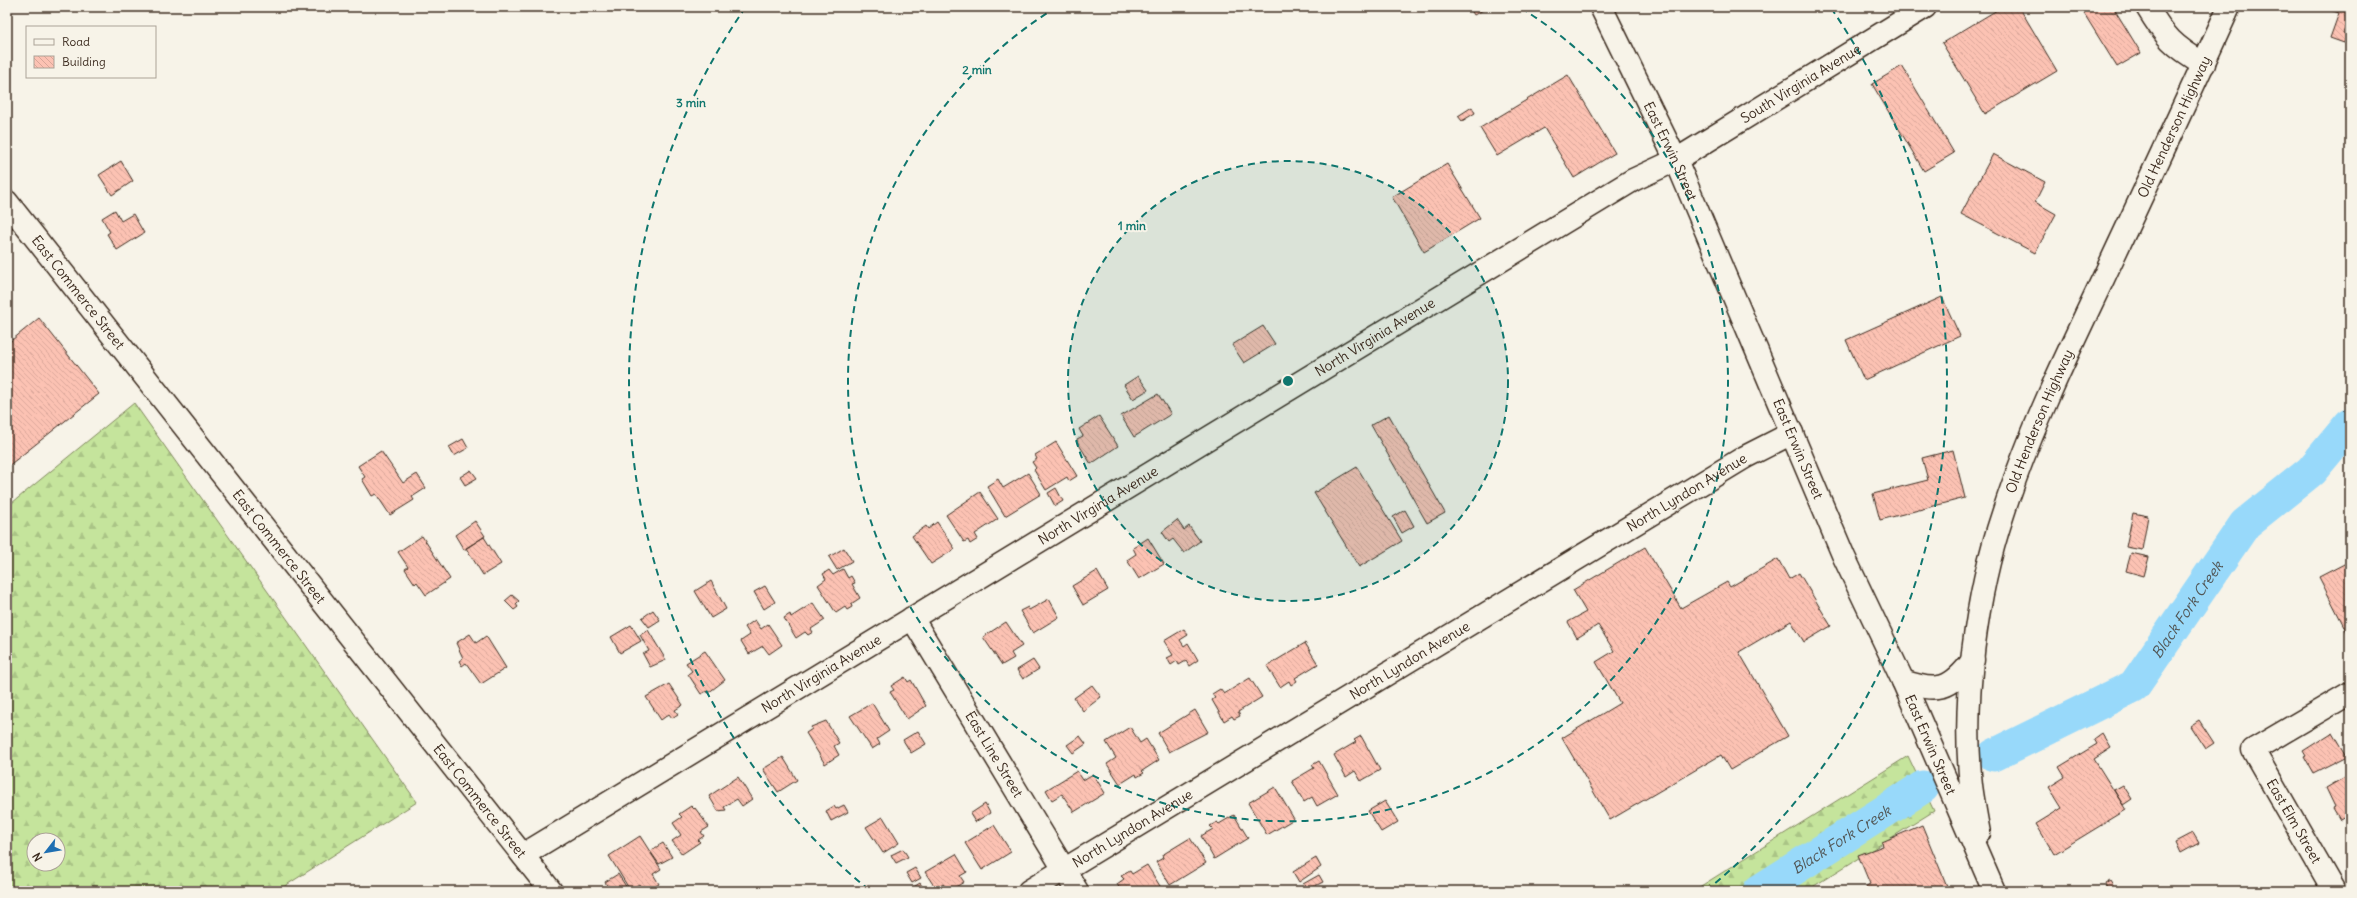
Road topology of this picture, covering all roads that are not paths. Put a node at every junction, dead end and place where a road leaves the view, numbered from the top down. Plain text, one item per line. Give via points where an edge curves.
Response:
1 (1601, 7) edge
2 (1925, 7) edge
3 (2147, 7) edge
4 (2229, 7) edge
5 (2204, 64) junction
6 (1676, 160) junction
7 (7, 202) edge
8 (1792, 433) junction
9 (912, 618) junction
10 (1973, 660) junction
11 (1903, 681) junction
12 (2350, 693) edge
13 (523, 855) junction
14 (1984, 865) junction
15 (1064, 870) junction
16 (551, 891) edge
17 (1029, 891) edge
18 (1077, 891) edge
19 (1994, 891) edge
20 (2334, 891) edge

1 - 6 street, East Erwin Street
2 - 6 street, South Virginia Avenue
3 - 5 street via 2170,41
4 - 5 street, Old Henderson Highway
5 - 10 street, Old Henderson Highway via 2062,366 2020,468 1992,552
6 - 8 street, East Erwin Street
6 - 9 street, North Virginia Avenue via 1633,180
7 - 13 street, East Commerce Street
8 - 11 street, East Erwin Street via 1844,556
8 - 15 street, North Lyndon Avenue via 1745,457
9 - 13 street, North Virginia Avenue
9 - 15 street, East Line Street
10 - 11 street via 1955,682 1944,686 1922,687
10 - 14 street, Old Henderson Highway via 1969,710 1971,784
11 - 14 street, East Erwin Street
12 - 20 street, East Elm Street via 2253,750
13 - 16 street, East Commerce Street
14 - 19 street, East Erwin Street
15 - 17 street, North Lyndon Avenue
15 - 18 street, East Line Street

